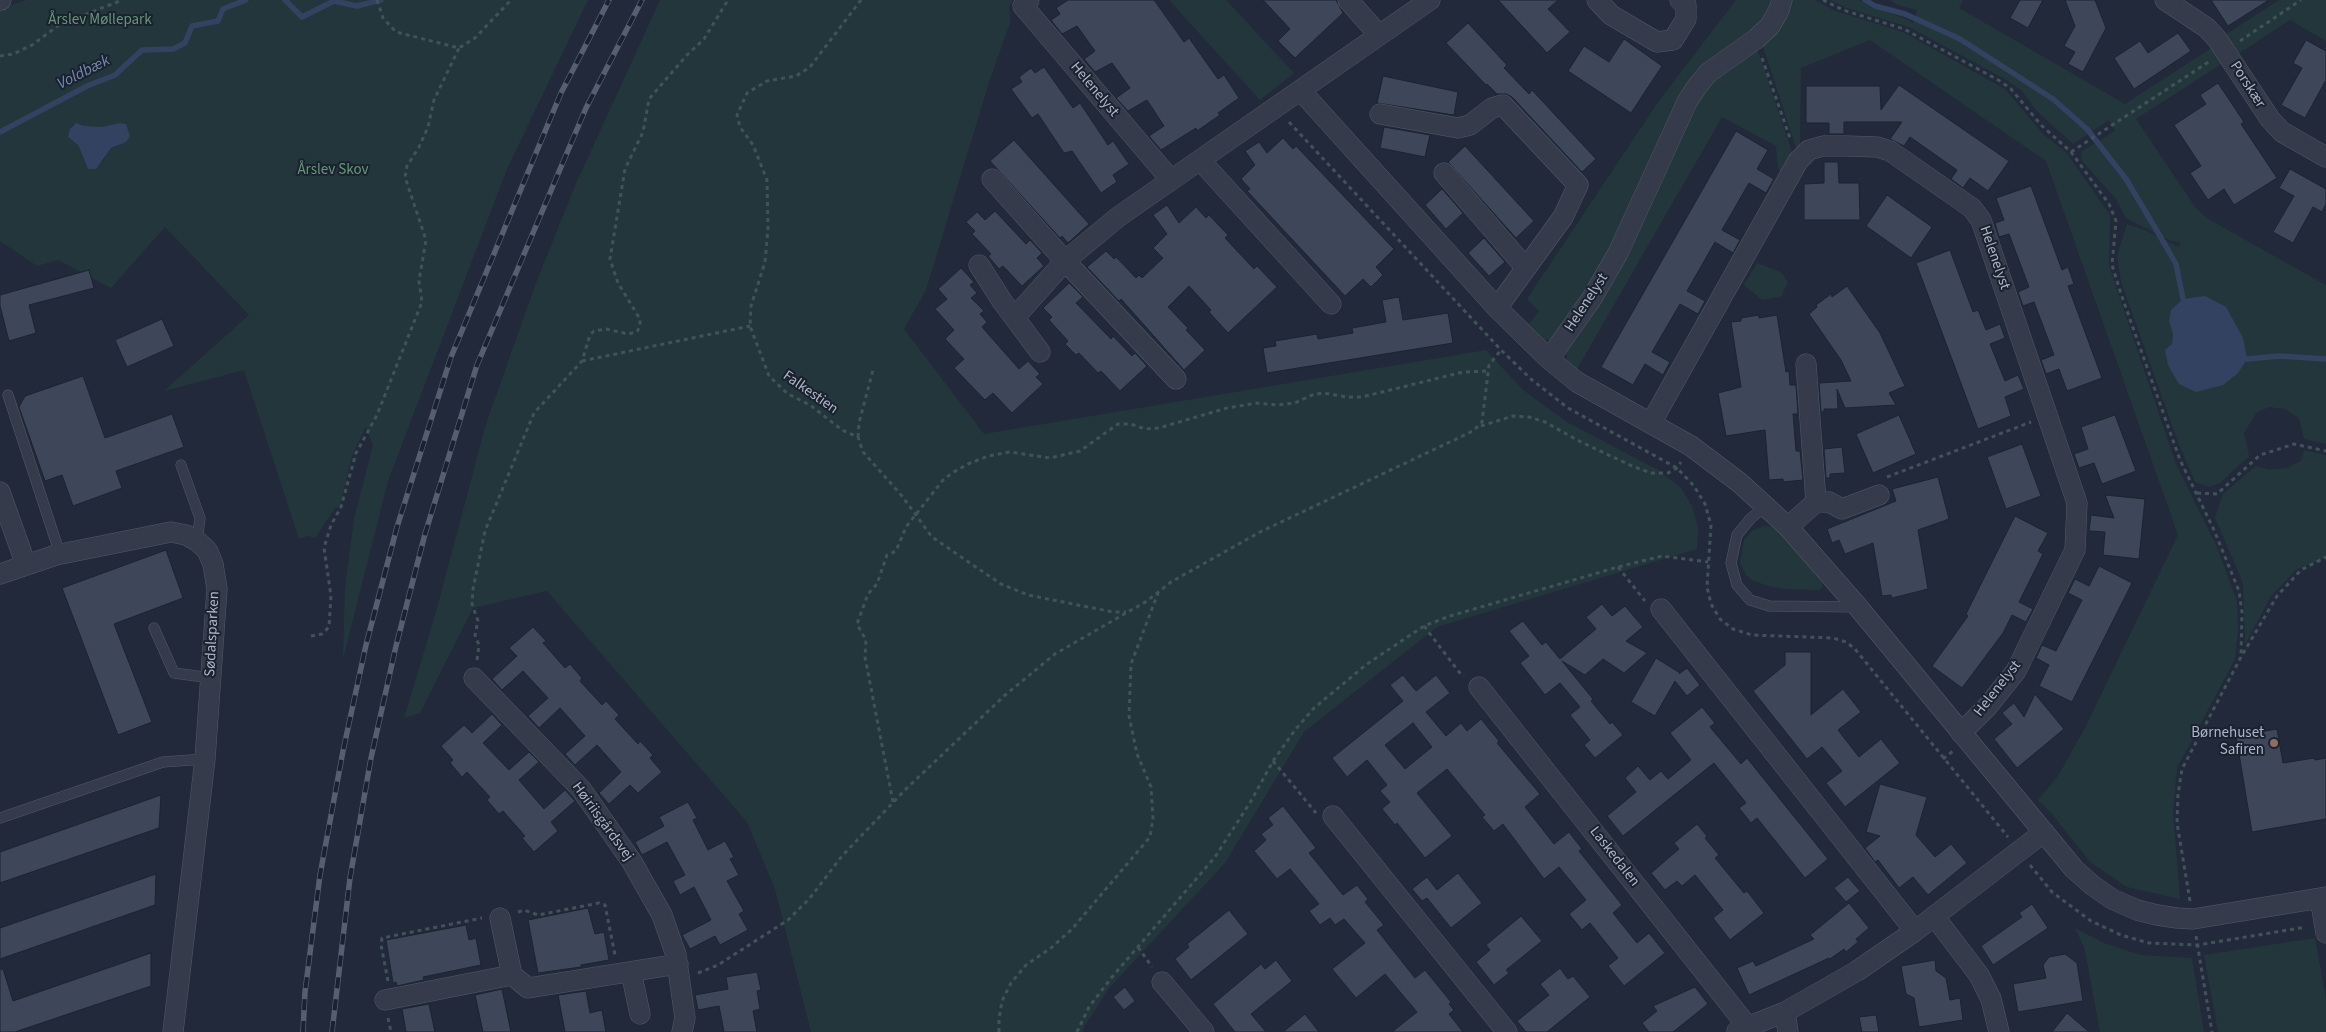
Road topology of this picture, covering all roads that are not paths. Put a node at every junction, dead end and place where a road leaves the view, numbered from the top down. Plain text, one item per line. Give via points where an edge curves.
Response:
1 (1029, 0) edge
2 (1348, 0) edge
3 (1430, 0) edge
4 (1597, 0) edge
5 (1680, 0) edge
6 (1782, 0) edge
7 (2172, 2) edge
8 (1379, 35) junction
9 (1301, 90) junction
10 (1380, 114) dead end
11 (2326, 157) edge
12 (1200, 160) junction
13 (1444, 174) dead end
14 (992, 179) dead end
15 (1171, 180) junction
16 (1065, 262) junction
17 (979, 265) dead end
18 (1526, 266) junction
19 (1331, 304) dead end
20 (1498, 308) junction
21 (1015, 317) junction
22 (1040, 352) dead end
23 (1549, 359) junction
24 (1806, 364) dead end
25 (1176, 379) dead end
26 (8, 395) dead end
27 (1651, 423) junction
28 (181, 465) dead end
29 (1879, 488) road end
30 (0, 492) edge
31 (1816, 502) junction
32 (1766, 506) junction
33 (1788, 527) junction
34 (197, 541) junction
35 (60, 554) junction
36 (26, 565) junction
37 (0, 574) edge
38 (1858, 607) junction
39 (1661, 609) road end
40 (154, 628) dead end
41 (211, 678) junction
42 (474, 678) road end
43 (1479, 687) road end
44 (1961, 733) junction
45 (206, 760) junction
46 (1333, 816) road end
47 (0, 818) edge
48 (2044, 832) junction
49 (2323, 897) edge
50 (1934, 916) junction
51 (500, 918) dead end
52 (1915, 931) junction
53 (2326, 933) edge
54 (679, 971) junction
55 (631, 972) junction
56 (512, 975) junction
57 (1162, 982) dead end
58 (385, 1000) dead end
59 (1785, 1012) junction
60 (640, 1014) dead end
61 (1742, 1029) edge
62 (173, 1032) edge
63 (682, 1032) edge
64 (1204, 1032) edge
65 (1507, 1032) edge
66 (1788, 1032) edge
67 (1999, 1032) edge

1 - 15 street, Helenelyst via 1023,6
2 - 8 street
3 - 8 street
4 - 5 street via 1611,15 1657,42 1673,40 1686,19 1686,4
6 - 23 street, Helenelyst via 1770,26 1708,73 1696,88 1618,254
7 - 11 street, Porskær via 2206,28 2282,132
8 - 9 street
9 - 12 street
9 - 20 street, Helenelyst
10 - 18 street via 1458,128 1470,125 1492,108 1503,105 1578,185 1563,217
12 - 15 street
12 - 19 street
13 - 18 street
14 - 16 street
15 - 16 street
16 - 21 street
16 - 25 street
17 - 21 street
18 - 20 street
20 - 23 street, Helenelyst
21 - 22 street
23 - 27 street, Helenelyst via 1577,382
24 - 31 street
26 - 35 lane
27 - 32 street, Helenelyst via 1691,446
27 - 44 street, Helenelyst via 1798,161 1809,150 1822,146 1877,146 1890,150 1972,208 1981,220 2077,503 2076,550 2016,670 1988,706
28 - 34 lane via 200,518
29 - 31 street via 1842,509 1830,502
30 - 36 street
31 - 33 street
32 - 33 street, Helenelyst
32 - 38 lane via 1737,535 1731,563 1737,585 1750,600 1769,606
33 - 38 street, Helenelyst
34 - 35 street via 186,534 171,532
34 - 41 street, Sødalsparken via 207,550 213,564 217,589
35 - 36 street
36 - 37 street
38 - 44 street, Helenelyst
39 - 52 street
40 - 41 lane via 174,674
41 - 45 street, Sødalsparken
42 - 54 street, Høiriisgårdsvej via 581,789 632,862 658,908 676,954
43 - 61 street, Laskedalen
44 - 48 street, Helenelyst
45 - 47 lane via 163,762
45 - 62 street, Sødalsparken
46 - 65 street
48 - 49 street, Helenelyst via 2074,869 2092,885 2112,899 2157,916 2193,918
48 - 50 street, Laskedalen
49 - 53 street, Helenelyst
50 - 52 street, Laskedalen
50 - 67 street via 1979,975 1991,999
51 - 56 street
52 - 59 street, Laskedalen via 1858,971
54 - 55 street
54 - 63 street, Høiriisgårdsvej via 685,1018
55 - 56 street via 528,988
55 - 60 street
56 - 58 street
57 - 64 street
59 - 61 street, Laskedalen
59 - 66 street

